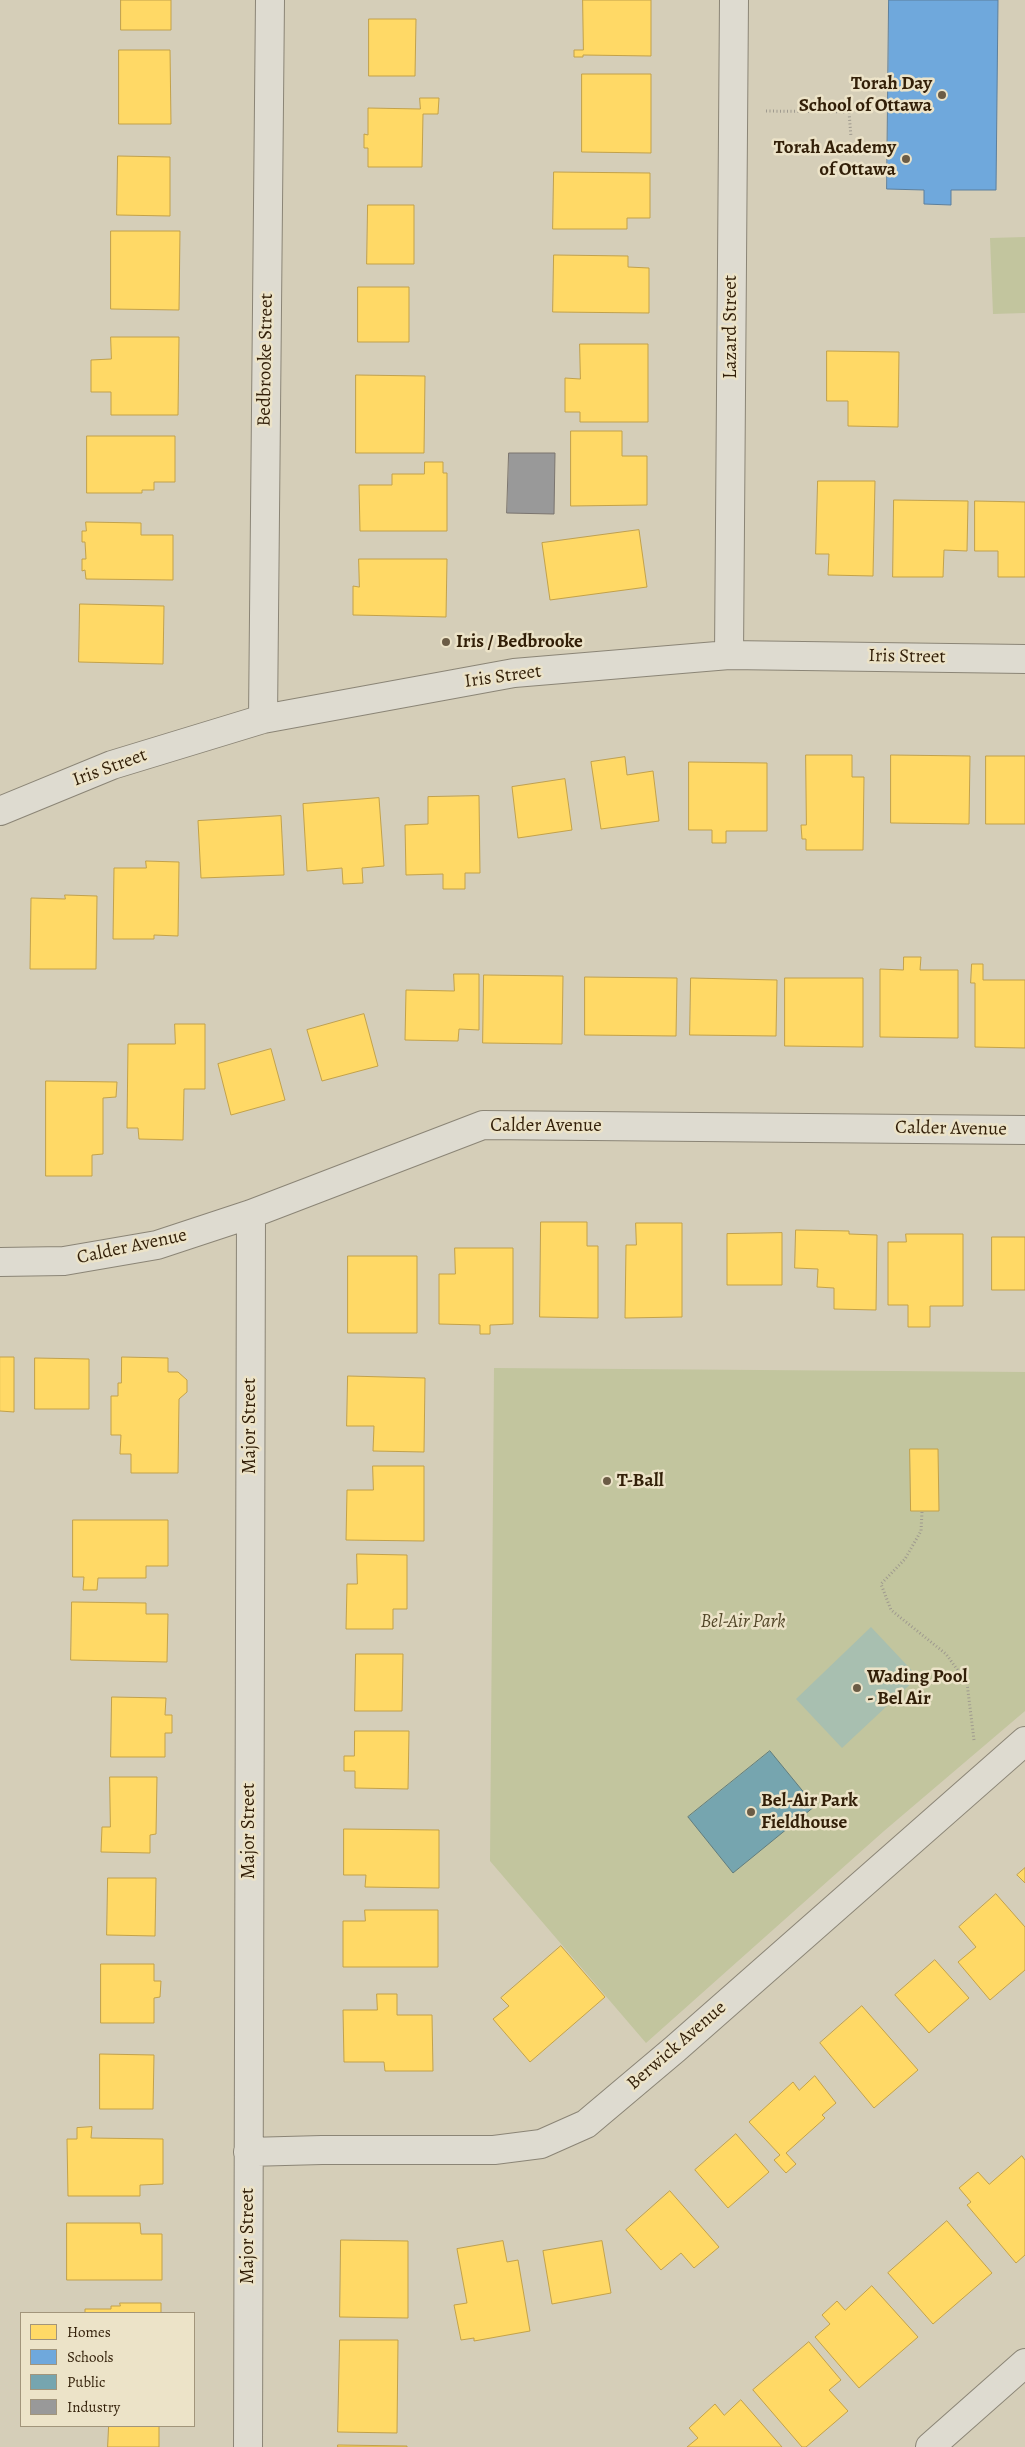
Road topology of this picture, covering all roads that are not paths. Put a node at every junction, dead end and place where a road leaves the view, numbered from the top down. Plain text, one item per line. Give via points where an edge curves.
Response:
1 (270, 0) edge
2 (734, 0) edge
3 (729, 655) junction
4 (1025, 659) edge
5 (263, 719) junction
6 (0, 810) edge
7 (1025, 1130) edge
8 (251, 1214) junction
9 (0, 1262) edge
10 (1025, 1741) edge
11 (248, 2152) junction
12 (1025, 2364) edge
13 (248, 2447) edge
14 (930, 2447) edge

1 - 5 street, Bedbrooke Street
2 - 3 street, Lazard Street
3 - 4 street, Iris Street
3 - 5 street, Iris Street via 514,673
5 - 6 street, Iris Street via 112,765
7 - 8 street, Calder Avenue via 483,1125
8 - 9 street, Calder Avenue via 158,1245 64,1262
8 - 11 street, Major Street
10 - 11 street, Berwick Avenue via 586,2124 541,2144 494,2150
11 - 13 street, Major Street
12 - 14 street

